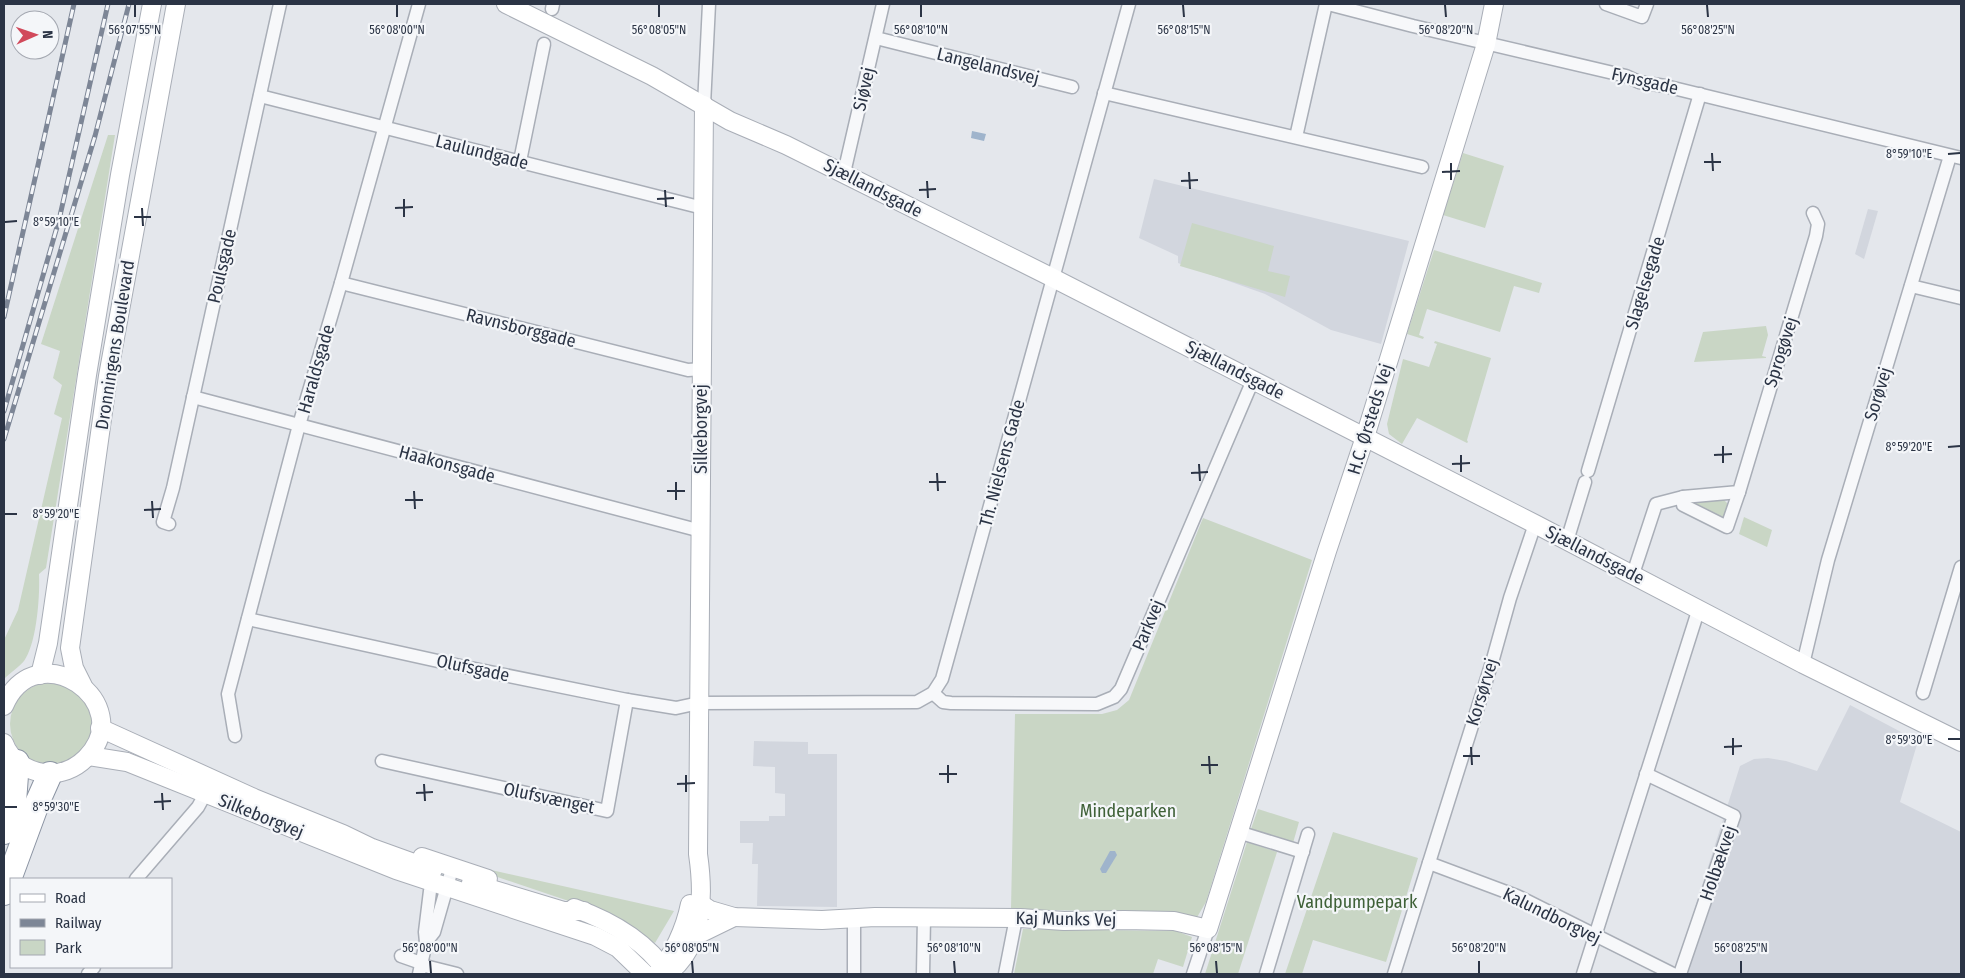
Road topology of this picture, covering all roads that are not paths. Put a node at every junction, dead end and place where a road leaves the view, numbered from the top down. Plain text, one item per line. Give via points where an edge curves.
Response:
1 (152, 4) edge
2 (176, 4) edge
3 (280, 4) edge
4 (419, 4) edge
5 (506, 4) edge
6 (709, 4) edge
7 (883, 4) edge
8 (1129, 4) edge
9 (1327, 4) edge
10 (1494, 4) edge
11 (1606, 4) edge
12 (1646, 4) edge
13 (876, 38) junction
14 (544, 44) dead end
15 (1486, 44) junction
16 (1072, 87) dead end
17 (1104, 92) junction
18 (1700, 94) junction
19 (260, 96) junction
20 (704, 105) junction
21 (384, 127) junction
22 (1296, 137) junction
23 (1956, 157) edge
24 (520, 161) junction
25 (1422, 167) dead end
26 (844, 174) junction
27 (703, 208) junction
28 (1813, 213) dead end
29 (1053, 278) junction
30 (341, 283) junction
31 (1911, 286) junction
32 (1961, 298) edge
33 (702, 369) junction
34 (1253, 380) junction
35 (193, 397) junction
36 (299, 425) junction
37 (1365, 437) junction
38 (1739, 492) junction
39 (1683, 497) junction
40 (169, 524) dead end
41 (1535, 524) junction
42 (700, 531) junction
43 (1567, 541) junction
44 (1961, 567) edge
45 (1633, 574) junction
46 (1699, 608) junction
47 (248, 619) junction
48 (1803, 664) junction
49 (40, 674) junction
50 (83, 686) junction
51 (933, 693) junction
52 (1923, 693) dead end
53 (5, 700) edge
54 (627, 700) junction
55 (699, 703) junction
56 (100, 728) junction
57 (235, 736) dead end
58 (4, 742) edge
59 (1961, 742) edge
60 (89, 756) junction
61 (382, 761) dead end
62 (17, 762) junction
63 (50, 774) junction
64 (1646, 774) junction
65 (209, 786) junction
66 (4, 832) edge
67 (1238, 832) junction
68 (343, 834) junction
69 (1308, 834) dead end
70 (1303, 852) junction
71 (698, 854) junction
72 (1429, 864) junction
73 (137, 878) edge
74 (441, 879) junction
75 (4, 893) edge
76 (701, 904) junction
77 (584, 912) junction
78 (734, 918) junction
79 (854, 918) junction
80 (924, 918) junction
81 (1016, 918) junction
82 (1208, 928) junction
83 (1595, 935) junction
84 (693, 937) junction
85 (401, 956) dead end
86 (420, 968) edge
87 (669, 972) edge
88 (457, 974) edge
89 (645, 974) edge
90 (854, 974) edge
91 (923, 974) edge
92 (1005, 974) edge
93 (1193, 974) edge
94 (1266, 974) edge
95 (1394, 974) edge
96 (1582, 974) edge
97 (1673, 974) edge
98 (1680, 974) edge

1 - 49 street, Dronningens Boulevard via 109,242 48,643
2 - 50 street, Dronningens Boulevard via 108,376 70,648 74,668
3 - 19 street, Poulsgade
4 - 21 street, Haraldsgade
5 - 20 street, Sjællandsgade
6 - 20 street, Silkeborgvej
7 - 13 street, Siøvej
8 - 17 street, Th. Nielsens Gade
9 - 15 street, Fynsgade
9 - 22 street
10 - 15 street, H.C. Ørsteds Vej
11 - 12 street via 1642,17
13 - 16 street, Langelandsvej
13 - 26 street, Siøvej
14 - 24 street
15 - 18 street, Fynsgade
15 - 37 street, H.C. Ørsteds Vej
17 - 22 street
17 - 29 street, Th. Nielsens Gade
18 - 23 street, Fynsgade
18 - 43 street, Slagelsegade
19 - 21 street, Laulundgade
19 - 35 street, Poulsgade
20 - 26 street, Sjællandsgade via 730,121
20 - 27 street, Silkeborgvej
21 - 24 street, Laulundgade
21 - 30 street, Haraldsgade
22 - 25 street
23 - 31 street, Sorøvej
24 - 27 street, Laulundgade
26 - 29 street, Sjællandsgade
27 - 33 street, Silkeborgvej
28 - 38 street, Sprogøvej via 1818,224 1816,236
29 - 34 street, Sjællandsgade
29 - 51 street, Th. Nielsens Gade via 942,679
30 - 33 street, Ravnsborggade via 688,370
30 - 36 street, Haraldsgade
31 - 32 street
31 - 48 street, Sorøvej via 1828,560
33 - 42 street, Silkeborgvej
34 - 37 street, Sjællandsgade
34 - 51 street, Parkvej via 1121,689 1114,698 1097,704 951,704
35 - 36 street, Haakonsgade
35 - 40 street, Poulsgade via 163,522
36 - 42 street, Haakonsgade
36 - 47 street, Haraldsgade
37 - 41 street, Sjællandsgade
37 - 67 street, H.C. Ørsteds Vej
38 - 39 street
38 - 39 street, Sprogøvej via 1727,527 1683,505
39 - 45 street via 1656,504
41 - 43 street, Sjællandsgade
41 - 72 street, Korsørvej
42 - 55 street, Silkeborgvej
43 - 45 street, Sjællandsgade
44 - 52 street
45 - 46 street, Sjællandsgade
46 - 48 street, Sjællandsgade
46 - 64 street
47 - 54 street, Olufsgade via 465,668
47 - 57 street, Haraldsgade via 228,694
48 - 59 street, Sjællandsgade
49 - 50 street via 56,674
49 - 53 street via 16,687
50 - 56 street, Dronningens Boulevard via 96,705
51 - 55 street via 917,702
54 - 55 street, Olufsgade via 676,708
54 - 61 street, Olufsvænget via 607,810
55 - 71 street, Silkeborgvej
56 - 60 street
56 - 65 street, Silkeborgvej
58 - 62 street
60 - 63 street via 75,767
60 - 65 street, Silkeborgvej via 127,762
62 - 63 street
62 - 66 highway via 14,802
63 - 75 highway
64 - 83 street
64 - 98 street, Holbækvej via 1734,816
65 - 68 street, Silkeborgvej via 254,798
65 - 73 street via 198,807
65 - 74 street, Silkeborgvej via 388,867
67 - 70 street
67 - 82 street, H.C. Ørsteds Vej
68 - 74 street, Silkeborgvej
68 - 77 street, Silkeborgvej via 376,841
69 - 70 street
70 - 94 street
71 - 76 street, Silkeborgvej
71 - 87 street, Silkeborgvej via 688,916
72 - 83 street, Kalundborgvej via 1516,896
72 - 95 street, Korsørvej
74 - 77 street, Silkeborgvej via 564,911
74 - 86 street via 425,932
74 - 89 street, Silkeborgvej via 595,936 618,948
76 - 78 street, Kaj Munks Vej
76 - 84 street, Silkeborgvej
77 - 87 street, Silkeborgvej via 627,933
78 - 79 street, Kaj Munks Vej
78 - 84 street, Kaj Munks Vej
79 - 80 street, Kaj Munks Vej
79 - 90 street
80 - 81 street, Kaj Munks Vej
80 - 91 street
81 - 82 street, Kaj Munks Vej via 1174,921
81 - 92 street
82 - 93 street, H.C. Ørsteds Vej
83 - 96 street
83 - 97 street, Kalundborgvej
84 - 87 street, Silkeborgvej
85 - 86 street
86 - 88 street

